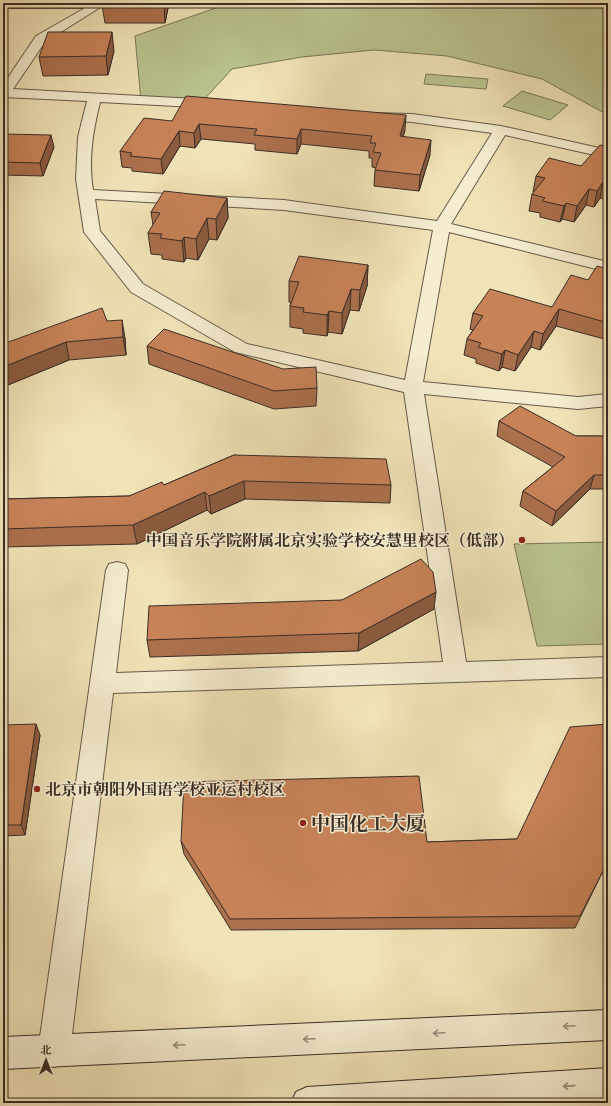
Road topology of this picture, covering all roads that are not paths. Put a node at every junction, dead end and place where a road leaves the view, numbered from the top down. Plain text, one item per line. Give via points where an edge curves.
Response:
1 (3, 4) edge
2 (100, 4) edge
3 (4, 93) edge
4 (94, 99) junction
5 (229, 106) edge
6 (366, 115) edge
7 (501, 130) junction
8 (608, 154) edge
9 (86, 194) junction
10 (442, 226) junction
11 (608, 267) edge
12 (413, 387) junction
13 (608, 400) edge
14 (117, 570) dead end
15 (608, 667) edge
16 (456, 672) junction
17 (104, 683) junction
18 (608, 1024) edge
19 (54, 1051) junction
20 (3, 1053) edge
21 (608, 1084) edge
22 (307, 1103) edge

1 - 2 street
2 - 3 street via 40,39
3 - 4 street
4 - 5 street
4 - 9 street via 85,137
6 - 7 street via 412,118
7 - 8 street
7 - 10 street
9 - 10 street via 284,205
9 - 12 street via 92,232 137,288 240,348
10 - 11 street
10 - 12 street
12 - 13 street via 578,403
12 - 16 street
14 - 17 street
15 - 16 street
16 - 17 street
17 - 19 street
18 -> 19 street
19 - 20 street
21 -> 22 street

